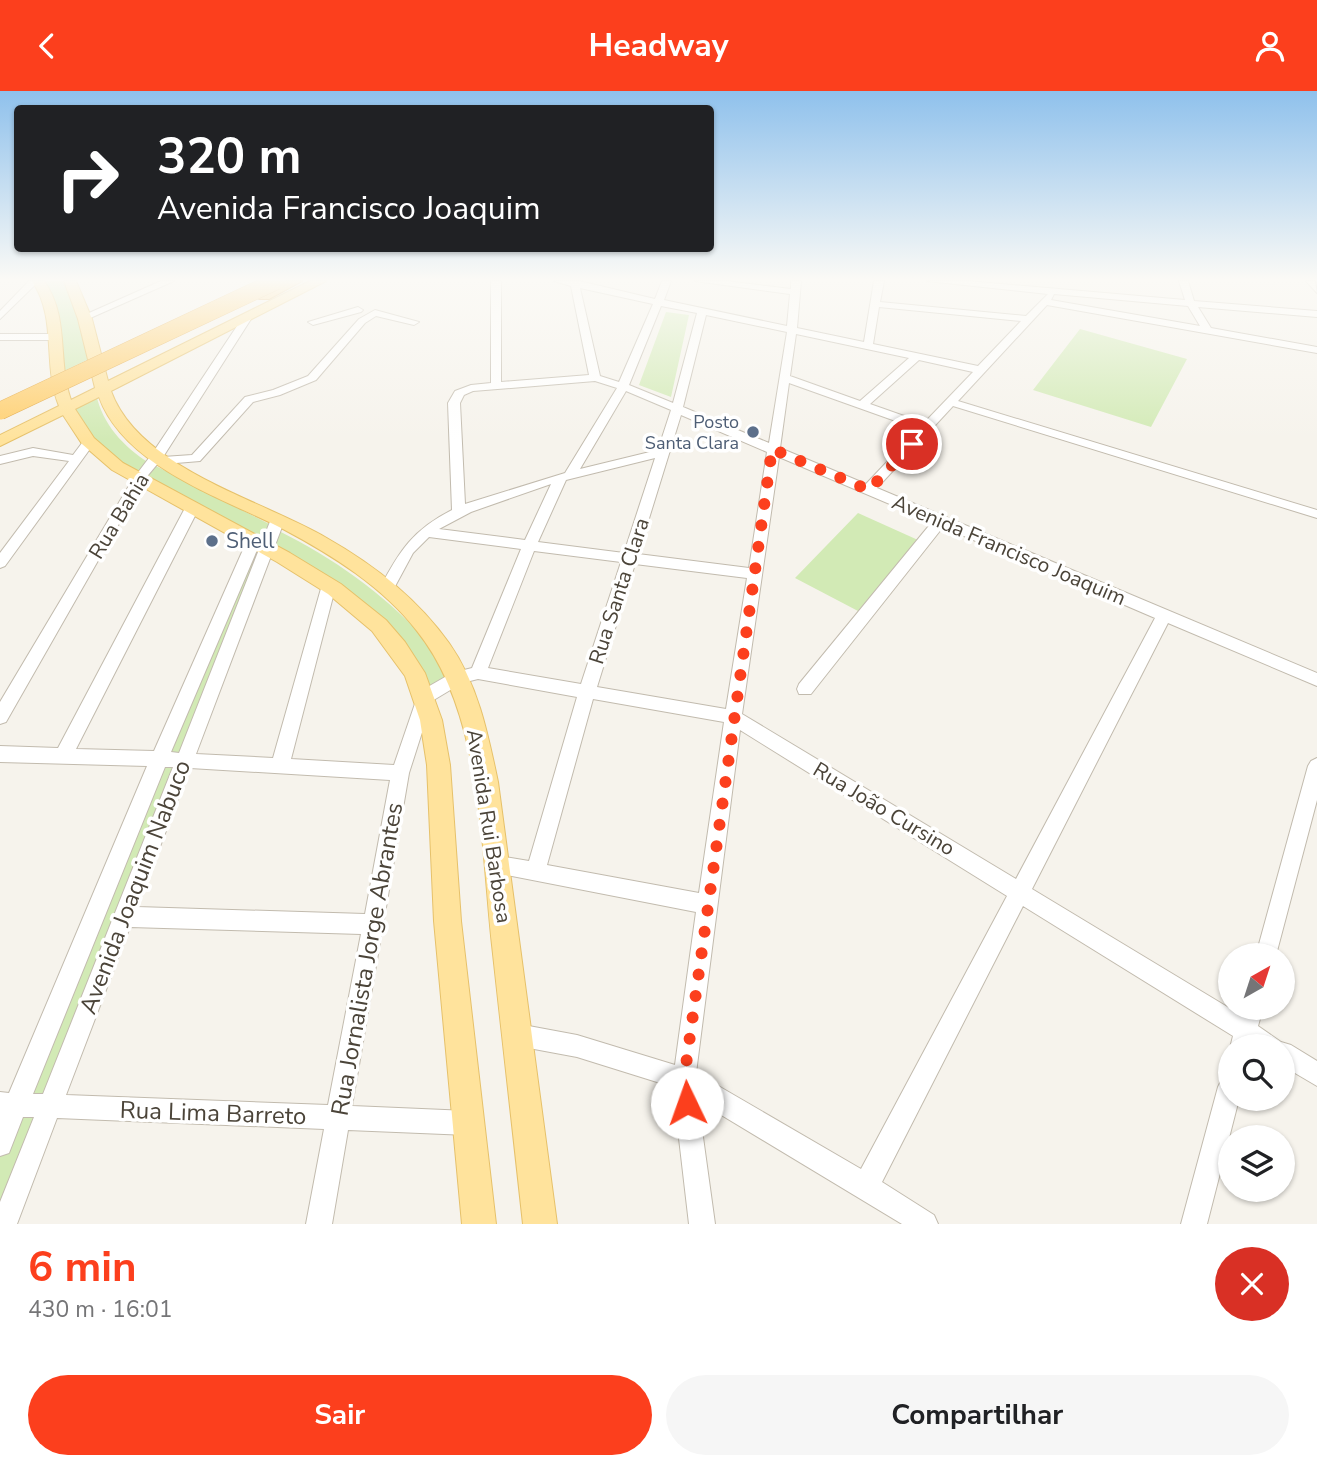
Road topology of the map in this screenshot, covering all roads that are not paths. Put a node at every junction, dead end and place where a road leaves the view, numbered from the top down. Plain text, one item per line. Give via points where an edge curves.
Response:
1 (56, 334) edge
2 (87, 334) edge
3 (152, 334) edge
4 (164, 334) edge
5 (181, 334) edge
6 (216, 334) edge
7 (237, 334) edge
8 (351, 334) edge
9 (496, 334) edge
10 (586, 334) edge
11 (645, 334) edge
12 (696, 334) edge
13 (791, 334) edge
14 (810, 334) edge
15 (870, 334) edge
16 (1015, 334) edge
17 (1228, 334) edge
18 (5, 337) edge
19 (56, 337) junction
20 (868, 346) junction
21 (0, 347) edge
22 (1317, 350) edge
23 (916, 356) junction
24 (89, 360) junction
25 (981, 370) junction
26 (57, 375) junction
27 (595, 378) junction
28 (785, 378) junction
29 (496, 386) junction
30 (623, 386) junction
31 (105, 389) junction
32 (0, 402) edge
33 (951, 402) junction
34 (862, 405) junction
35 (67, 407) junction
36 (677, 409) junction
37 (0, 411) edge
38 (926, 428) junction
39 (1, 435) edge
40 (84, 436) junction
41 (772, 449) junction
42 (663, 453) junction
43 (161, 458) junction
44 (78, 459) junction
45 (0, 460) edge
46 (565, 478) junction
47 (139, 479) junction
48 (869, 490) junction
49 (191, 510) junction
50 (459, 511) junction
51 (1317, 515) edge
52 (278, 519) junction
53 (940, 521) junction
54 (426, 532) junction
55 (530, 544) junction
56 (260, 546) junction
57 (630, 558) junction
58 (0, 563) edge
59 (754, 574) junction
60 (330, 585) junction
61 (387, 588) junction
62 (1164, 616) junction
63 (468, 676) junction
64 (1317, 680) edge
65 (806, 689) dead end
66 (587, 692) junction
67 (425, 697) junction
68 (0, 717) edge
69 (733, 717) junction
70 (0, 754) edge
71 (64, 754) junction
72 (159, 759) junction
73 (183, 760) junction
74 (280, 766) junction
75 (1317, 766) edge
76 (400, 773) junction
77 (498, 865) junction
78 (536, 870) junction
79 (1019, 890) junction
80 (708, 904) junction
81 (123, 917) junction
82 (373, 924) junction
83 (1269, 943) edge
84 (1246, 1028) edge
85 (517, 1035) junction
86 (1295, 1060) edge
87 (1317, 1074) edge
88 (684, 1079) junction
89 (8, 1104) edge
90 (51, 1106) junction
91 (1224, 1111) edge
92 (338, 1118) junction
93 (468, 1123) junction
94 (0, 1144) edge
95 (866, 1186) junction
96 (4, 1224) edge
97 (319, 1224) edge
98 (479, 1224) edge
99 (540, 1224) edge
100 (702, 1224) edge
101 (925, 1224) edge
102 (1194, 1224) edge

1 - 19 main road, Avenida Rui Barbosa
2 - 24 main road, Avenida Rui Barbosa
3 - 24 main road
4 - 37 highway, bridge
5 - 39 highway
6 - 31 main road
7 - 43 street, Rua Bahia
8 - 43 street via 312,378 249,399 196,458
9 - 29 street
10 - 27 street
11 - 30 street
12 - 36 street, Rua Santa Clara
13 - 28 street
14 - 20 street
15 - 20 street
16 - 25 street
17 - 22 street
18 - 19 street
18 - 21 street
19 - 26 main road, Avenida Rui Barbosa
20 - 23 street
23 - 25 street
23 - 34 street
24 - 26 main road
24 - 31 main road, Avenida Rui Barbosa
25 - 33 street
26 - 32 main road
26 - 35 main road, Avenida Rui Barbosa
27 - 29 street, Avenida Francisco Joaquim
27 - 30 street, Avenida Francisco Joaquim
28 - 34 street
28 - 41 street
29 - 50 street, Avenida Francisco Joaquim via 471,388 459,393 454,403
30 - 36 street, Avenida Francisco Joaquim
30 - 46 street
31 - 35 main road
31 - 43 main road, Avenida Rui Barbosa via 116,420
33 - 38 street
33 - 51 street
34 - 38 street
35 - 39 main road
35 - 40 main road, Avenida Rui Barbosa
36 - 41 street, Avenida Francisco Joaquim
36 - 42 street, Rua Santa Clara
38 - 48 street
39 - 40 main road via 57,425
40 - 44 street
40 - 47 main road, Avenida Rui Barbosa via 103,456
41 - 48 street, Avenida Francisco Joaquim
41 - 59 street
42 - 46 street
42 - 57 street, Rua Santa Clara
43 - 47 street, Rua Bahia
43 - 52 main road, Avenida Rui Barbosa
44 - 45 street via 33,452
44 - 58 street
46 - 50 street
46 - 55 street
47 - 49 main road, Avenida Rui Barbosa
47 - 68 street, Rua Bahia
48 - 53 street, Avenida Francisco Joaquim
49 - 56 main road, Avenida Rui Barbosa
49 - 71 street
50 - 54 street
52 - 56 street
52 - 61 main road, Avenida Rui Barbosa via 329,547
53 - 62 street, Avenida Francisco Joaquim
53 - 65 street
54 - 55 street
54 - 61 street via 406,553
55 - 57 street
55 - 63 street
56 - 60 main road, Avenida Rui Barbosa
56 - 72 street, Avenida Joaquim Nabuco
56 - 73 street, Avenida Joaquim Nabuco
57 - 59 street
57 - 66 street, Rua Santa Clara
59 - 69 street
60 - 67 main road, Avenida Rui Barbosa via 361,608 389,638
60 - 74 street
61 - 63 main road, Avenida Rui Barbosa
62 - 64 street, Avenida Francisco Joaquim
62 - 79 street
63 - 66 street, Rua João Cursino
63 - 67 street
63 - 77 main road, Avenida Rui Barbosa
66 - 69 street, Rua João Cursino
66 - 78 street, Rua Santa Clara
67 - 76 street, Rua Jornalista Jorge Abrantes
67 - 93 main road, Avenida Rui Barbosa via 440,780 444,877
69 - 79 street, Rua João Cursino
69 - 80 street
70 - 71 street
71 - 72 street
72 - 73 street
72 - 89 street, Avenida Joaquim Nabuco
73 - 74 street
73 - 81 street, Avenida Joaquim Nabuco
74 - 76 street
75 - 83 street
76 - 82 street, Rua Jornalista Jorge Abrantes
77 - 78 street
77 - 85 main road, Avenida Rui Barbosa
78 - 80 street
79 - 84 street, Rua João Cursino
79 - 95 street
80 - 88 street
81 - 82 street
81 - 90 street, Avenida Joaquim Nabuco
82 - 92 street, Rua Jornalista Jorge Abrantes
85 - 88 street via 577,1047
85 - 99 main road, Avenida Rui Barbosa
86 - 87 street
88 - 95 street
88 - 100 street
89 - 90 street, Rua Lima Barreto
89 - 94 street, Avenida Joaquim Nabuco
90 - 92 street, Rua Lima Barreto
90 - 96 street, Avenida Joaquim Nabuco
91 - 102 street
92 - 93 street, Rua Lima Barreto
92 - 97 street, Rua Jornalista Jorge Abrantes
93 - 98 main road, Avenida Rui Barbosa
95 - 101 street

